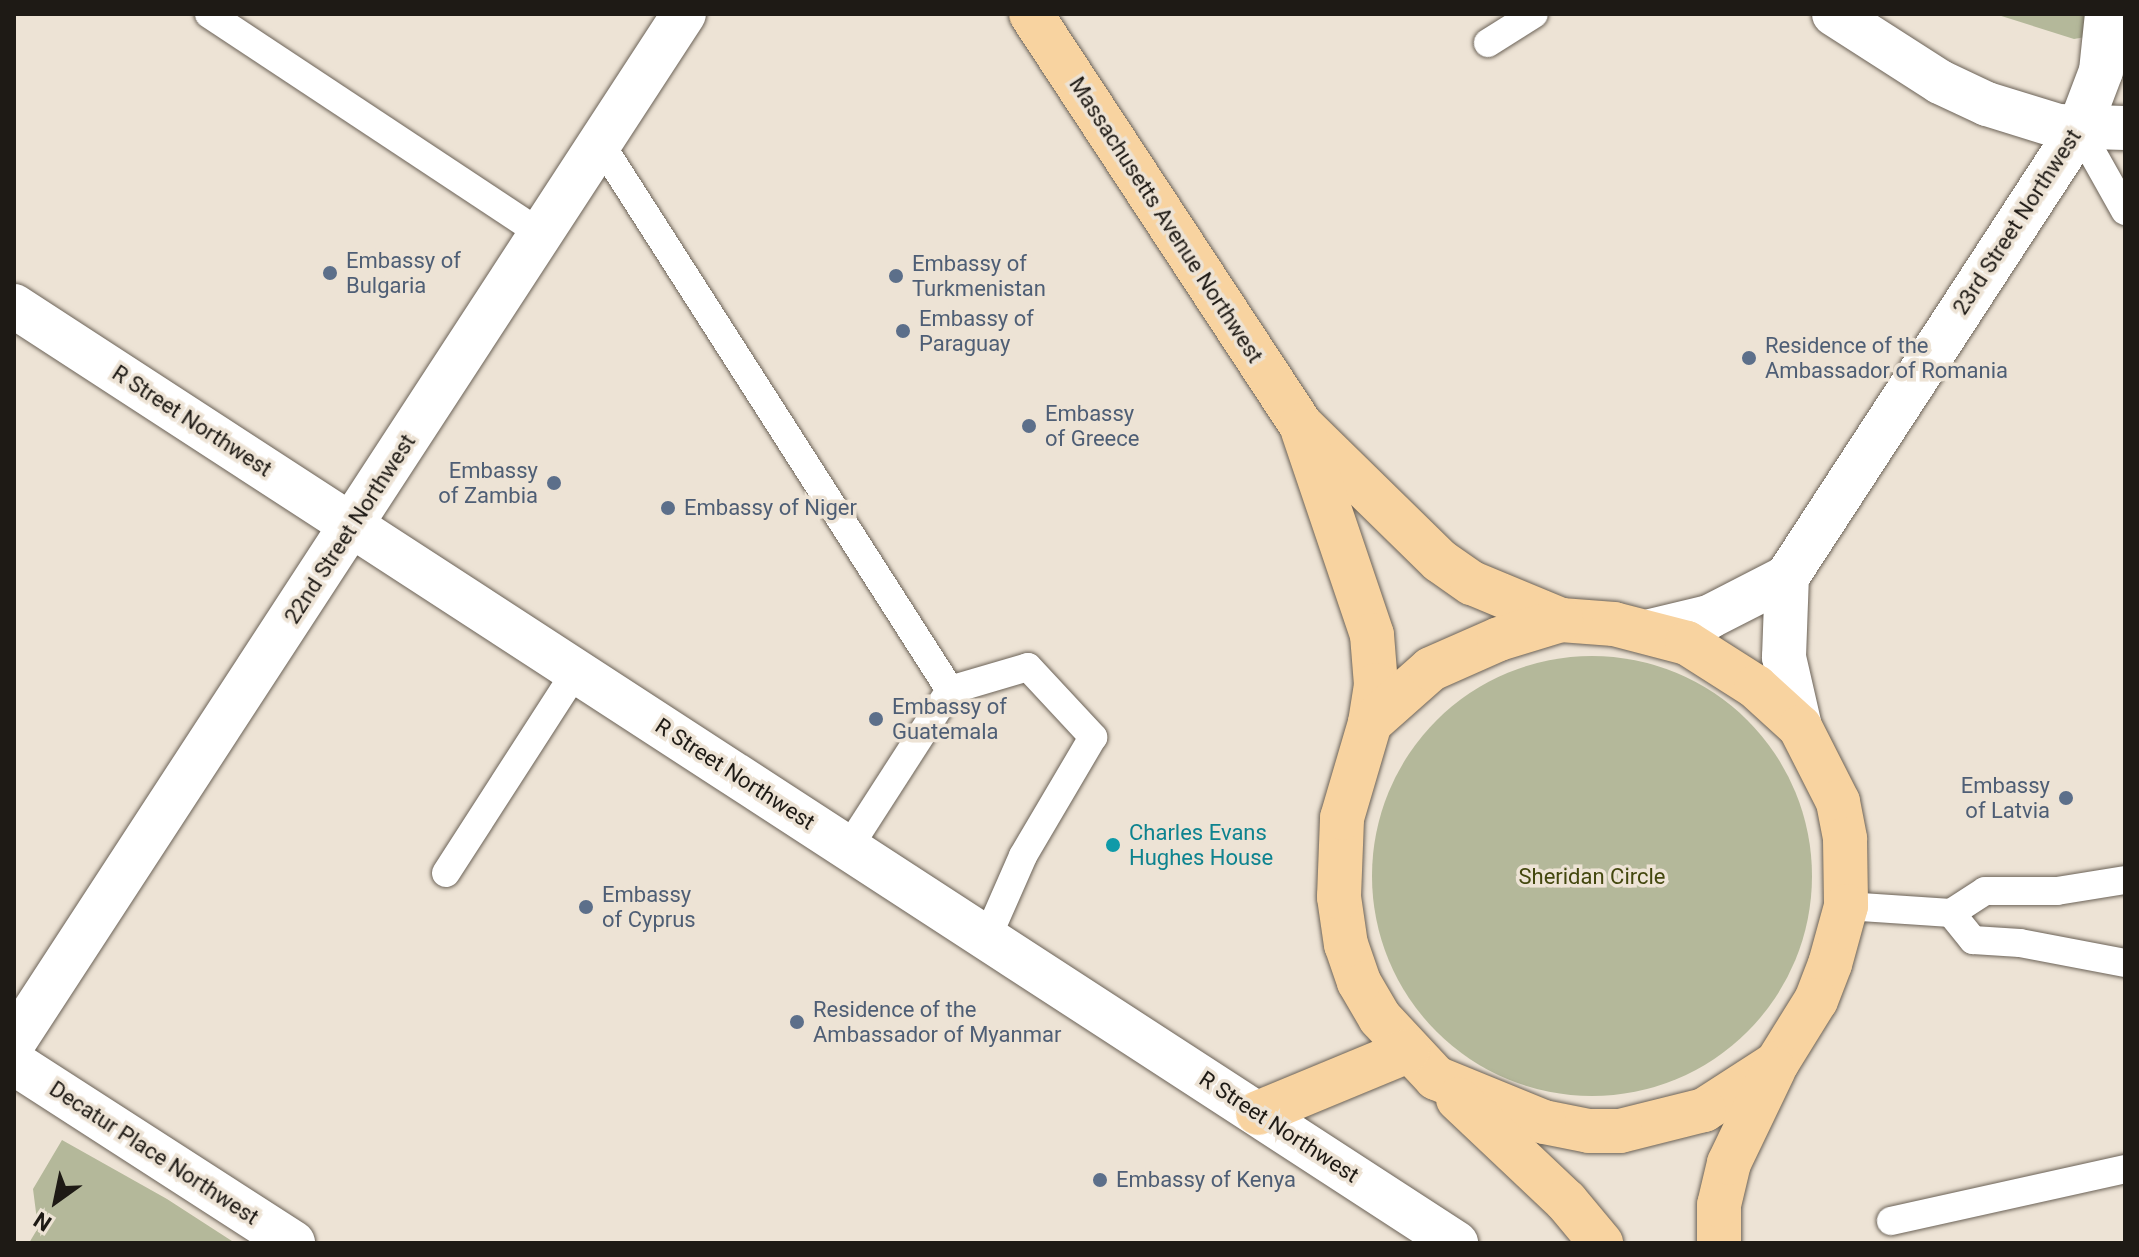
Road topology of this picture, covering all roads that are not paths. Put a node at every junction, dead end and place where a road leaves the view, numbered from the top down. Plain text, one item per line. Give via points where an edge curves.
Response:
1 (209, 14) edge
2 (684, 14) edge
3 (1031, 14) edge
4 (1534, 14) edge
5 (1834, 14) edge
6 (2107, 14) edge
7 (1488, 43) dead end
8 (2125, 128) edge
9 (2079, 129) junction
10 (600, 143) junction
11 (2125, 211) edge
12 (541, 234) junction
13 (14, 306) edge
14 (1301, 425) junction
15 (352, 525) junction
16 (1787, 577) junction
17 (1561, 620) junction
18 (1651, 631) junction
19 (576, 671) junction
20 (950, 690) junction
21 (1370, 723) junction
22 (1800, 727) junction
23 (848, 848) junction
24 (446, 873) dead end
25 (2125, 880) edge
26 (1846, 906) junction
27 (1951, 913) junction
28 (987, 938) junction
29 (2125, 963) edge
30 (14, 1042) edge
31 (14, 1063) edge
32 (1777, 1063) junction
33 (1422, 1065) junction
34 (1258, 1113) junction
35 (2125, 1169) edge
36 (1891, 1221) dead end
37 (293, 1243) edge
38 (1456, 1243) edge
39 (1601, 1243) edge
40 (1719, 1243) edge

1 - 12 lane
2 - 10 main road, 22nd Street Northwest
3 - 14 main road, Massachusetts Avenue Northwest
4 - 7 lane
5 - 9 main road via 1940,82 1987,104
6 - 9 main road, 23rd Street Northwest via 2101,71
8 - 9 main road
9 - 11 lane
9 - 16 main road, 23rd Street Northwest
10 - 12 main road, 22nd Street Northwest
10 - 20 lane
12 - 15 main road, 22nd Street Northwest
13 - 15 main road, R Street Northwest
14 - 17 main road, Massachusetts Avenue Northwest via 1440,561 1472,583
14 - 21 main road, Massachusetts Avenue Northwest via 1372,635 1376,685
15 - 19 main road, R Street Northwest
15 - 30 main road, 22nd Street Northwest
16 - 18 main road, 23rd Street Northwest via 1709,617
16 - 22 main road via 1784,657
17 - 18 main road
17 - 21 main road via 1499,639 1431,669
18 - 22 main road via 1718,659
19 - 23 main road, R Street Northwest
19 - 24 lane
20 - 23 lane
20 - 28 lane via 1028,667 1093,737 1023,856
21 - 33 main road, Massachusetts Avenue Northwest via 1342,818 1339,897 1359,982
22 - 26 main road via 1838,802 1847,864
23 - 28 main road, R Street Northwest
25 - 27 lane via 2057,891 1985,891
26 - 27 lane
26 - 32 main road via 1816,1000
27 - 29 lane via 1973,940
28 - 34 main road, R Street Northwest
31 - 37 main road, Decatur Place Northwest
32 - 33 main road via 1704,1110 1620,1131 1544,1122
32 - 40 main road via 1729,1163 1719,1205
33 - 34 main road
33 - 39 main road via 1566,1201
34 - 38 main road, R Street Northwest
35 - 36 lane

